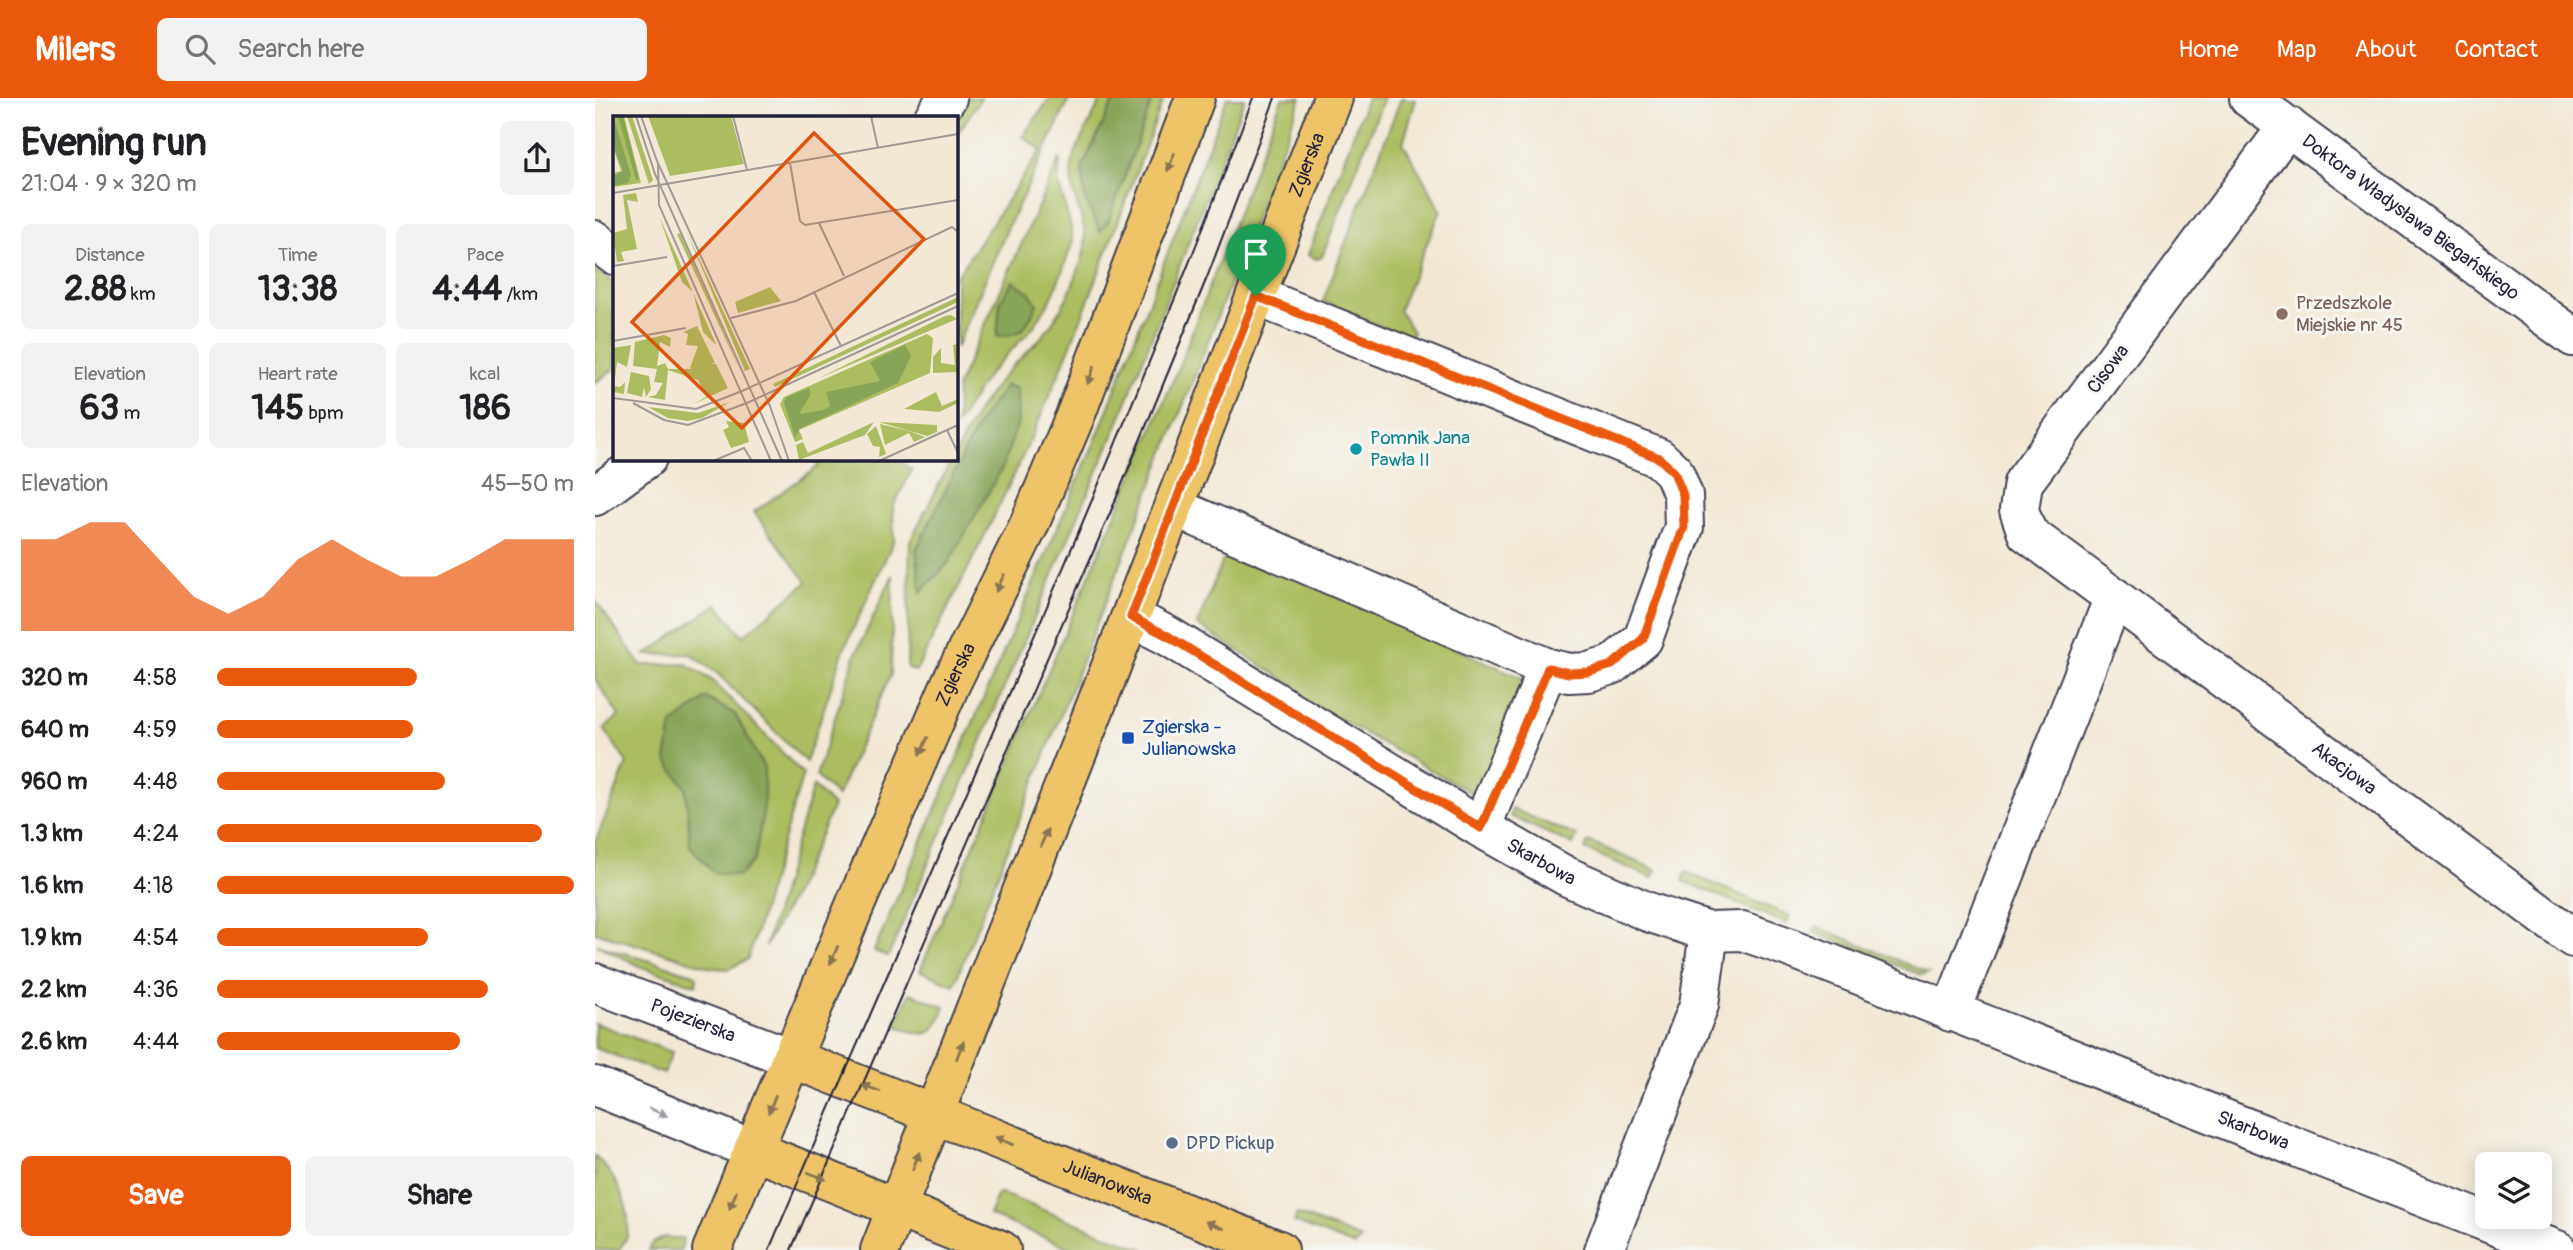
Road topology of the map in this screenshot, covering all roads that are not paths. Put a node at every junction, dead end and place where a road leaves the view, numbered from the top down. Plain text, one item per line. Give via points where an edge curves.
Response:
1 (947, 98) edge
2 (1195, 98) edge
3 (1333, 98) edge
4 (2249, 98) edge
5 (935, 116) edge
6 (2288, 126) junction
7 (595, 240) edge
8 (613, 254) edge
9 (1256, 296) junction
10 (2573, 337) edge
11 (644, 460) edge
12 (595, 496) edge
13 (1173, 507) junction
14 (2114, 597) junction
15 (1131, 617) junction
16 (1548, 668) junction
17 (1481, 828) junction
18 (1709, 932) junction
19 (2573, 938) edge
20 (595, 983) edge
21 (1951, 1012) junction
22 (791, 1058) junction
23 (595, 1086) edge
24 (935, 1113) junction
25 (754, 1150) junction
26 (897, 1209) junction
27 (712, 1250) edge
28 (880, 1250) edge
29 (1001, 1250) edge
30 (1279, 1250) edge
31 (1604, 1250) edge
32 (2557, 1250) edge

1 - 5 street
2 -> 22 main road, Zgierska via 1034,513 951,683
3 - 9 main road, Zgierska
4 - 6 street, Doktora Władysława Biegańskiego
6 - 10 street, Doktora Władysława Biegańskiego
6 - 14 street, Cisowa via 2023,483 2019,510 2027,533
7 - 8 street
9 - 13 main road, Zgierska
9 - 16 street via 1659,458 1674,472 1683,495 1684,527 1643,639 1612,665 1569,673
11 - 12 street
13 - 15 main road, Zgierska
13 - 16 street
14 - 19 street, Akacjowa
14 - 21 street
15 - 17 street, Skarbowa
24 -> 15 main road, Zgierska
16 - 17 street
17 - 18 street, Skarbowa via 1566,876 1648,912
18 - 21 street, Skarbowa via 1742,931
18 - 31 street via 1699,1005
20 - 22 street, Pojezierska
21 - 32 street, Skarbowa
24 -> 22 main road, Julianowska
22 -> 25 main road, Zgierska
23 -> 25 street
26 -> 24 main road, Zgierska
30 -> 24 main road, Julianowska
25 -> 26 main road
25 -> 27 main road, Zgierska
26 - 28 main road, Zgierska
26 - 29 main road

